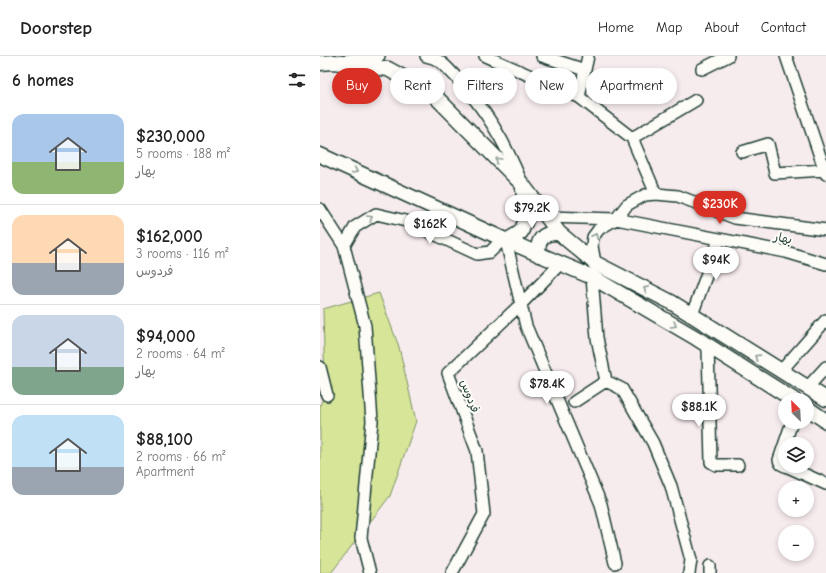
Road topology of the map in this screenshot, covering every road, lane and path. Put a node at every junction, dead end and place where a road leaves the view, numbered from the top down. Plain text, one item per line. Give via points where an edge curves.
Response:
1 (379, 56) edge
2 (426, 56) edge
3 (485, 56) edge
4 (542, 56) edge
5 (588, 56) edge
6 (728, 56) edge
7 (786, 56) edge
8 (442, 58) edge
9 (334, 62) junction
10 (320, 63) edge
11 (702, 68) dead end
12 (585, 70) junction
13 (579, 96) junction
14 (696, 100) dead end
15 (632, 138) junction
16 (742, 152) dead end
17 (320, 155) edge
18 (825, 172) edge
19 (522, 184) junction
20 (656, 194) junction
21 (320, 209) edge
22 (546, 217) junction
23 (616, 219) junction
24 (826, 230) edge
25 (559, 233) junction
26 (505, 240) junction
27 (719, 240) junction
28 (344, 246) junction
29 (539, 255) junction
30 (595, 263) junction
31 (560, 264) junction
32 (826, 264) edge
33 (592, 277) junction
34 (521, 304) junction
35 (692, 315) junction
36 (826, 320) edge
37 (708, 347) junction
38 (320, 367) edge
39 (826, 367) edge
40 (781, 371) junction
41 (606, 381) junction
42 (807, 388) junction
43 (783, 393) edge
44 (328, 395) dead end
45 (826, 400) edge
46 (574, 402) dead end
47 (814, 413) edge
48 (826, 421) edge
49 (738, 465) dead end
50 (801, 473) edge
51 (826, 484) edge
52 (615, 563) dead end
53 (370, 573) edge
54 (452, 573) edge
55 (689, 573) edge

1 - 9 street
2 - 8 street
3 - 13 street
4 - 12 street
5 - 12 street
6 - 11 street
7 - 18 street
8 - 19 street via 486,111 510,154
9 - 10 main road
19 -> 9 main road via 432,93 388,69
12 - 13 street
13 - 15 street
14 - 15 street
15 - 20 street
16 - 18 street via 768,144 775,173
17 -> 26 main road
19 - 22 main road
19 - 26 main road via 527,217 521,232
20 - 23 street via 645,195 627,205
20 - 24 street via 678,196 735,218
21 - 28 street
22 - 23 street, بهار
22 - 25 main road
23 - 27 street, بهار
30 -> 23 street via 593,237 599,229
25 - 29 main road via 545,234 537,247
25 - 30 main road
28 -> 26 street via 355,227 376,214 406,221 477,254 490,252
26 - 29 main road
26 - 34 street
27 - 32 street, بهار via 786,252
27 - 35 street
28 - 53 street via 365,326 372,421 361,538
29 - 31 main road
35 -> 30 main road
31 - 33 main road
31 - 34 street, فردوس
33 -> 37 main road
33 - 41 street via 597,338
34 - 52 street via 526,326 601,504
34 - 54 street, فردوس via 448,373 477,451 484,514
40 -> 35 main road
36 - 40 street
37 - 43 main road
37 - 49 street via 712,462 716,465
38 - 44 street
39 - 42 street
40 - 42 main road
41 - 46 street
41 - 55 street via 622,389 653,443 671,486 691,560
42 - 45 main road
47 - 48 main road
50 - 51 street

